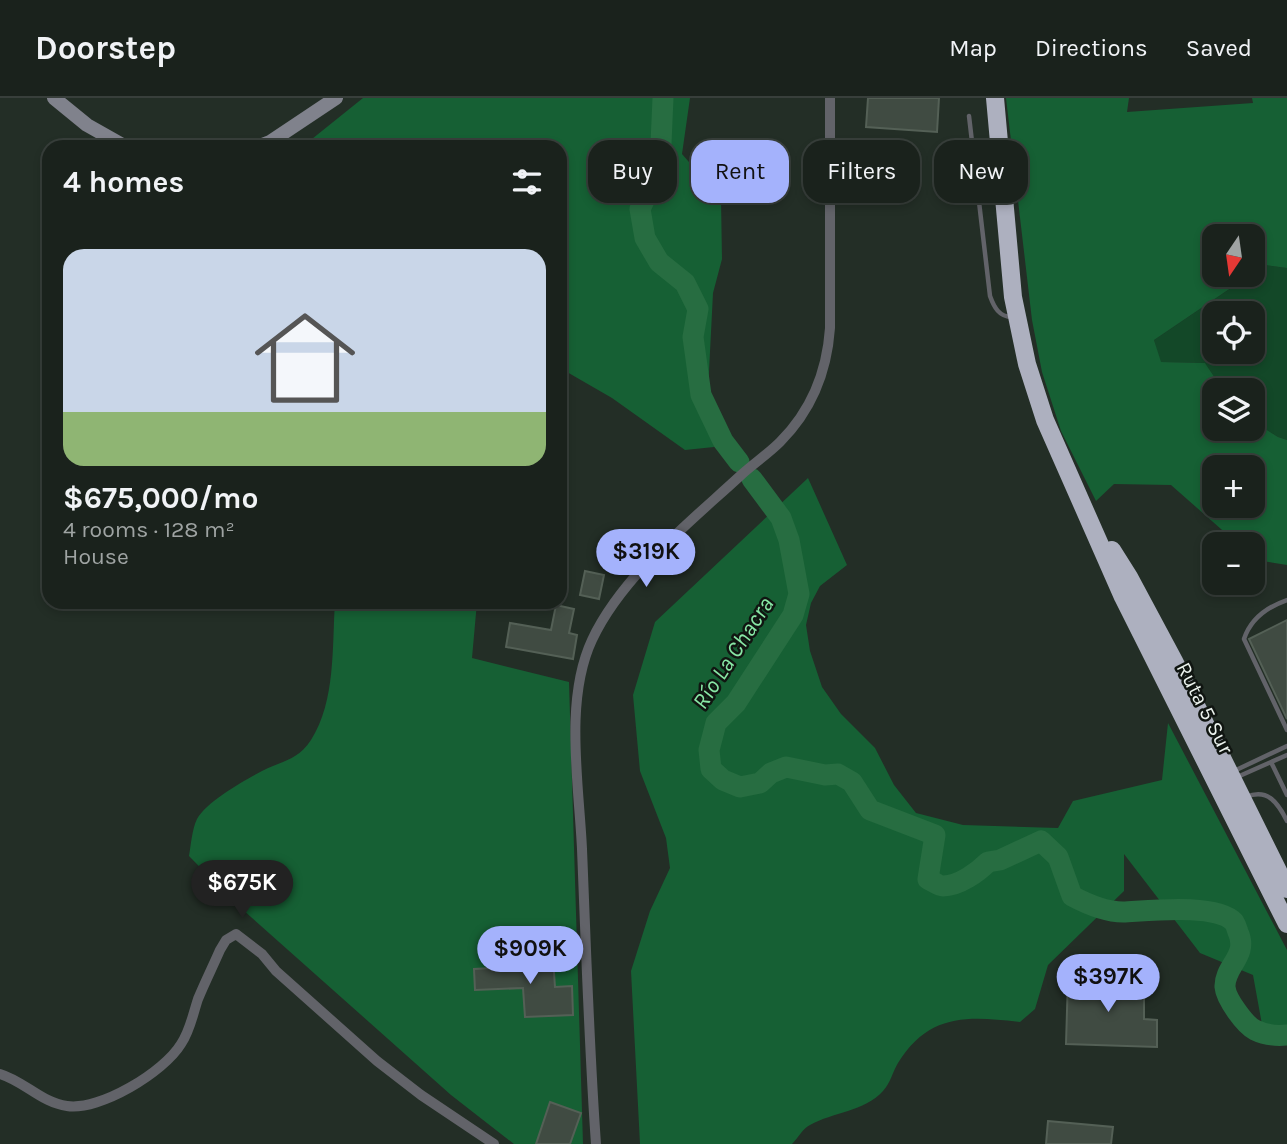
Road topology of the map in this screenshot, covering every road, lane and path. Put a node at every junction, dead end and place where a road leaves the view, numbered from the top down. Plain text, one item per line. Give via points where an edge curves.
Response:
1 (54, 98) edge
2 (336, 98) edge
3 (830, 98) edge
4 (995, 98) edge
5 (969, 116) dead end
6 (114, 140) edge
7 (273, 140) edge
8 (1017, 317) junction
9 (1287, 600) edge
10 (1287, 730) edge
11 (1287, 747) edge
12 (1287, 755) edge
13 (1271, 762) junction
14 (1227, 779) junction
15 (1287, 796) edge
16 (1242, 799) junction
17 (1287, 821) edge
18 (1238, 826) junction
19 (1287, 889) edge
20 (1287, 923) edge
21 (0, 1074) edge
22 (494, 1144) edge
23 (596, 1144) edge

1 - 6 street
2 - 7 street
3 - 23 street via 830,328 815,390 803,414 780,441 634,579 600,624 582,667 577,749
4 - 8 highway, Ruta 5 Sur
5 - 8 lane via 990,296 999,313
8 - 14 highway, Ruta 5 Sur via 1045,420 1086,512 1129,577
9 - 10 lane via 1259,615 1244,639
11 - 14 lane
12 - 13 lane
13 - 14 lane
13 - 15 lane
14 - 16 highway, Ruta 5 Sur
14 - 18 highway, Ruta 5 Sur
16 - 17 lane via 1254,794 1270,797 1279,803
16 - 18 highway
16 - 19 highway, Ruta 5 Sur
18 - 20 highway, Ruta 5 Sur
21 - 22 street via 70,1107 111,1097 151,1074 182,1043 220,950 236,934 377,1061

